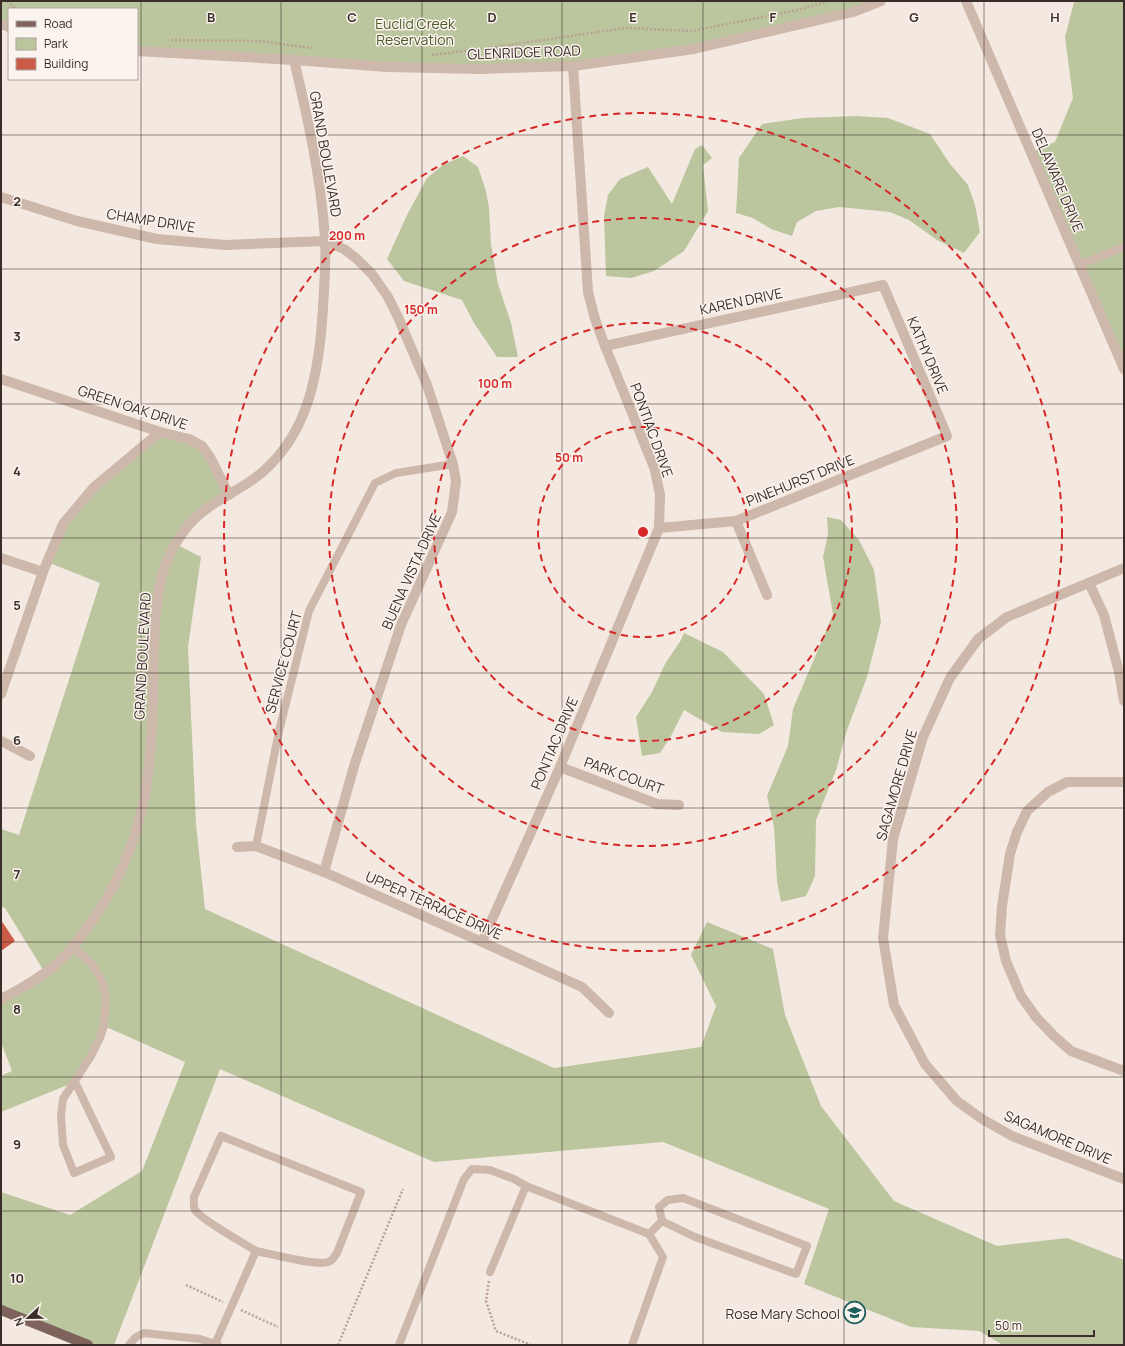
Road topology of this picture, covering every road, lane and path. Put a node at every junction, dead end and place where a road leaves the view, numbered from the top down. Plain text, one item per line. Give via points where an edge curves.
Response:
1 (7, 1) edge
2 (828, 1) edge
3 (880, 1) edge
4 (966, 1) edge
5 (15, 8) edge
6 (168, 40) dead end
7 (318, 49) dead end
8 (138, 51) edge
9 (425, 55) dead end
10 (294, 60) junction
11 (573, 66) junction
12 (1, 196) edge
13 (326, 241) junction
14 (1124, 247) edge
15 (1079, 265) junction
16 (883, 285) joint
17 (605, 346) junction
18 (1124, 369) edge
19 (1, 379) edge
20 (160, 432) junction
21 (947, 436) joint
22 (454, 464) junction
23 (229, 495) junction
24 (736, 521) junction
25 (659, 528) junction
26 (1, 558) edge
27 (1124, 568) edge
28 (43, 572) junction
29 (1089, 583) junction
30 (767, 595) dead end
31 (1, 694) edge
32 (1124, 701) edge
33 (1, 741) edge
34 (30, 756) dead end
35 (560, 767) junction
36 (1124, 782) edge
37 (679, 805) dead end
38 (256, 846) junction
39 (237, 847) dead end
40 (324, 872) junction
41 (482, 942) junction
42 (73, 947) junction
43 (1, 999) edge
44 (609, 1013) dead end
45 (1124, 1071) edge
46 (75, 1082) junction
47 (1124, 1180) edge
48 (526, 1186) junction
49 (403, 1189) dead end
50 (662, 1221) junction
51 (649, 1234) junction
52 (256, 1251) junction
53 (490, 1272) joint
54 (1, 1310) edge
55 (71, 1342) edge
56 (216, 1344) edge
57 (88, 1345) edge
58 (129, 1345) edge
59 (338, 1345) edge
60 (399, 1345) edge
61 (531, 1345) edge
62 (632, 1345) edge

1 - 5 path
2 - 9 path via 798,10 692,31 625,28
3 - 11 street, GLENRIDGE ROAD via 853,12 694,49
4 - 15 street, DELAWARE DRIVE
6 - 7 path via 259,41
8 - 10 street, GLENRIDGE ROAD
10 - 11 street, GLENRIDGE ROAD via 387,68
10 - 13 street, GRAND BOULEVARD via 310,129
11 - 17 street, PONTIAC DRIVE via 588,292
12 - 13 street, CHAMP DRIVE via 77,221 157,238 226,245
13 - 22 street, BUENA VISTA DRIVE via 344,249 357,259 372,274 388,297 427,385
13 - 23 street, GRAND BOULEVARD via 318,359 312,391 301,422 270,466
14 - 15 lane
15 - 18 street, DELAWARE DRIVE
16 - 17 street, KAREN DRIVE
16 - 21 street, KATHY DRIVE
17 - 25 street, PONTIAC DRIVE via 655,470 660,495
19 - 20 street, GREEN OAK DRIVE
20 - 23 street, GREEN OAK DRIVE via 190,439 202,446
20 - 28 street via 94,487 63,524
21 - 24 street, PINEHURST DRIVE
22 - 38 lane, SERVICE COURT via 396,473 375,483 309,611 279,731
22 - 40 street, BUENA VISTA DRIVE via 456,481 452,512 401,625 355,763
23 - 42 street, GRAND BOULEVARD via 208,507 192,522 175,544 166,564 158,603 152,729 141,813 131,847 113,887 94,920
24 - 25 street, PINEHURST DRIVE
24 - 30 street
25 - 35 street, PONTIAC DRIVE
26 - 28 street
27 - 29 street, SAGAMORE DRIVE
28 - 31 street
29 - 32 street via 1104,615
29 - 47 street, SAGAMORE DRIVE via 1007,617 978,639 950,678 923,737 893,839 883,938 894,1005 925,1064 957,1101 1012,1136
33 - 34 street
35 - 37 street, PARK COURT via 657,804
35 - 41 street, PONTIAC DRIVE
36 - 45 street via 1067,782 1048,792 1026,811 1010,854 1000,935 1006,961 1021,996 1053,1036 1071,1051
38 - 39 street, UPPER TERRACE DRIVE
38 - 40 street, UPPER TERRACE DRIVE
40 - 41 street, UPPER TERRACE DRIVE
41 - 44 street, UPPER TERRACE DRIVE via 582,987
42 - 43 street, GRAND BOULEVARD via 45,973
42 - 46 lane via 92,964 101,979 105,993 104,1026 100,1038
46 - 46 lane via 63,1099 61,1115 63,1145 74,1173 111,1157
48 - 51 lane
48 - 53 lane
48 - 60 lane via 490,1170 472,1169 464,1179
49 - 59 path
50 - 50 lane via 695,1237 796,1274 807,1246 683,1198 668,1200 659,1207
50 - 51 lane
51 - 62 lane via 663,1257
52 - 52 lane via 301,1261 327,1263 333,1260 361,1192 221,1136 194,1197 195,1211
52 - 56 lane
53 - 61 path via 486,1301 496,1331
54 - 55 main road
55 - 57 main road
56 - 58 lane via 200,1339 144,1333

